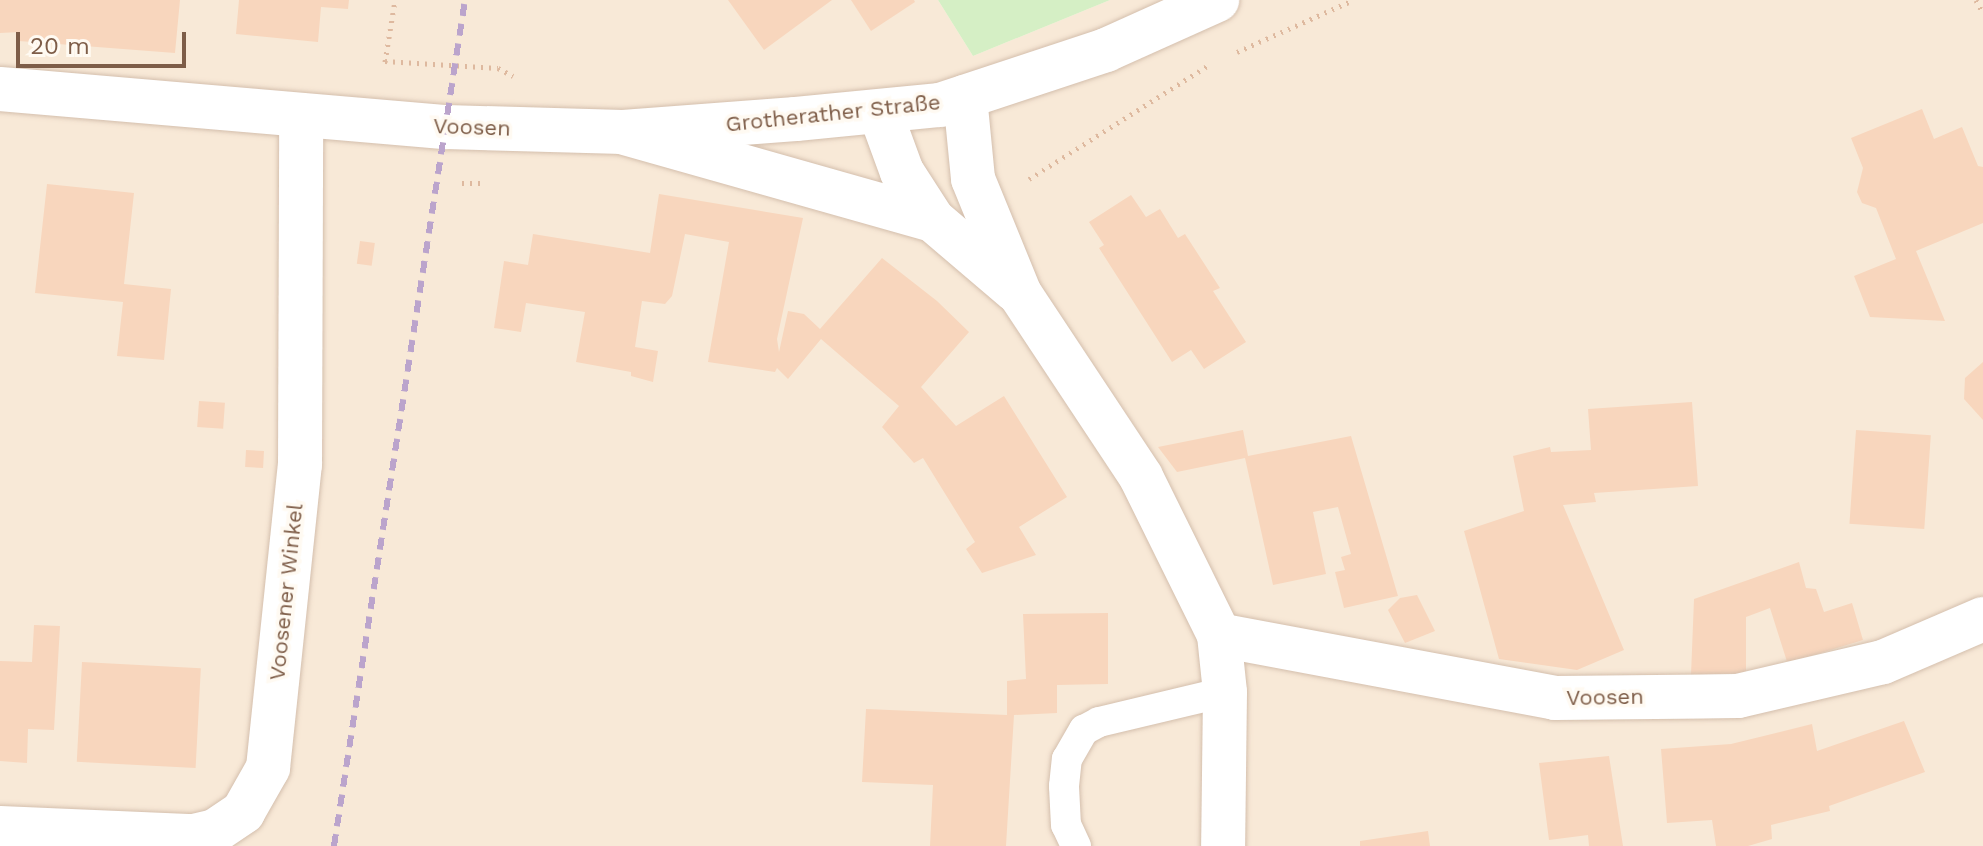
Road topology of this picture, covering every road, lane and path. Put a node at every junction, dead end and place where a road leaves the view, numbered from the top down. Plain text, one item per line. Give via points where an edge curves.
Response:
1 (395, 0) edge
2 (1217, 0) edge
3 (1353, 0) edge
4 (1976, 0) edge
5 (1983, 13) edge
6 (0, 89) edge
7 (965, 97) junction
8 (880, 112) junction
9 (301, 115) junction
10 (376, 121) junction
11 (623, 132) junction
12 (973, 179) junction
13 (933, 220) junction
14 (1020, 294) junction
15 (1983, 619) edge
16 (1219, 635) junction
17 (1225, 692) junction
18 (0, 828) edge
19 (1076, 846) edge
20 (1223, 846) edge

1 - 10 path
2 - 7 street, Grotherather Straße via 1106,50
3 - 12 path via 1208,65 1008,193
4 - 5 path
6 - 9 street, Voosen
7 - 8 street, Grotherather Straße
7 - 12 street
8 - 11 street, Grotherather Straße
8 - 13 street via 902,172
9 - 10 street, Voosen
9 - 18 street, Voosener Winkel via 300,465 268,768 243,812 215,831 194,836
10 - 11 street, Voosen
11 - 13 street, Voosen
12 - 14 street
13 - 14 street
14 - 16 street via 1141,477
15 - 16 street, Voosen via 1883,662 1738,696 1555,698
16 - 17 street
17 - 19 lane via 1084,730 1067,759 1064,786 1066,825
17 - 20 street

